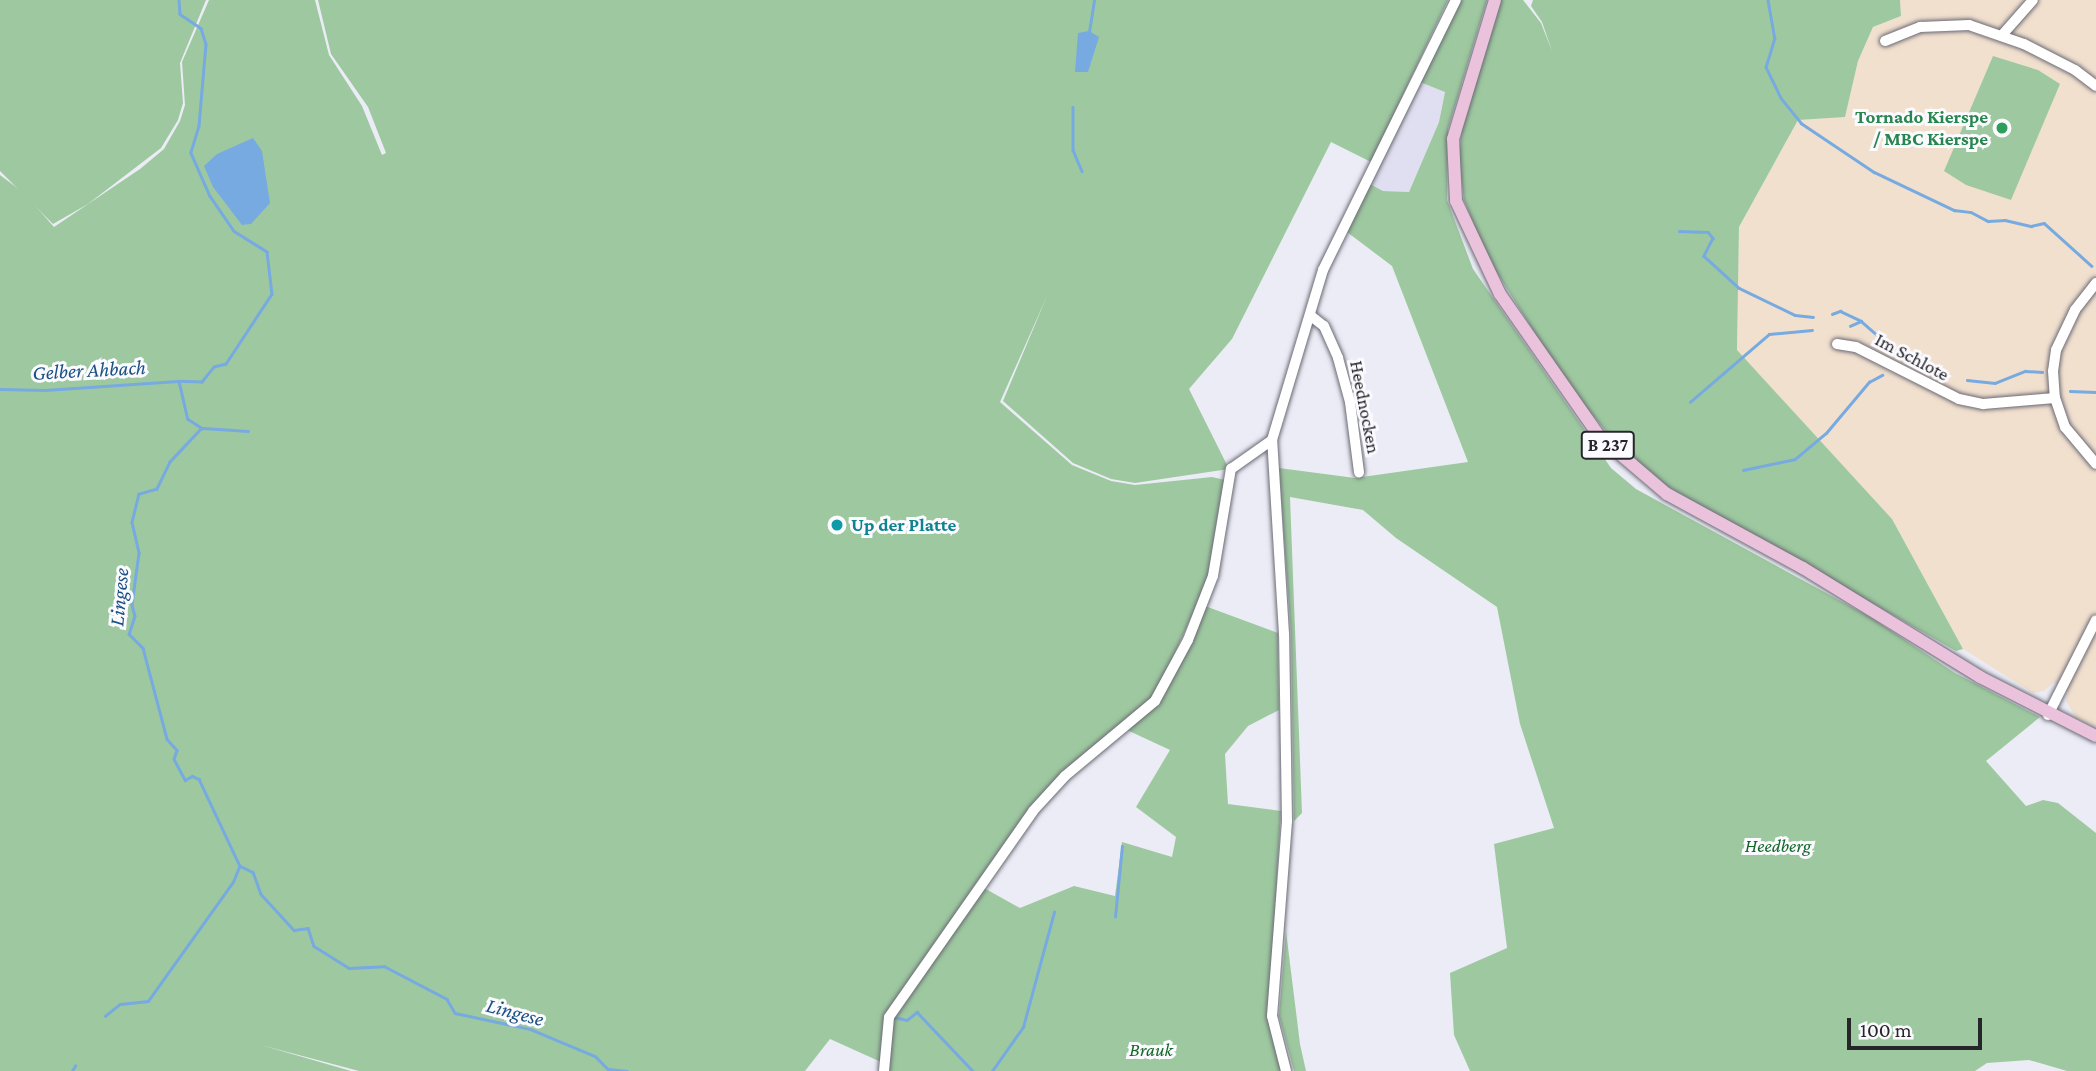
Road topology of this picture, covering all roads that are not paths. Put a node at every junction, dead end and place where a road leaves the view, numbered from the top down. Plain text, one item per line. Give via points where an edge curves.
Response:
1 (1456, 0) edge
2 (1495, 0) edge
3 (2034, 0) edge
4 (2003, 34) junction
5 (1885, 41) dead end
6 (2096, 86) edge
7 (2096, 283) edge
8 (1311, 316) junction
9 (1837, 344) dead end
10 (2055, 398) junction
11 (1272, 440) junction
12 (2096, 464) edge
13 (1359, 472) dead end
14 (2096, 620) edge
15 (2048, 715) junction
16 (2096, 736) edge
17 (884, 1071) edge
18 (1286, 1071) edge

1 - 8 street via 1323,270
2 - 15 main road, B 237 via 1453,139 1456,201 1493,284 1574,404 1623,460 1667,494 1803,568
3 - 4 street
4 - 5 street via 1969,25 1920,27
4 - 6 street via 2076,70
7 - 10 street via 2075,310 2056,350
8 - 11 street via 1278,407
8 - 13 street, Heednocken via 1324,327 1338,358 1350,401
9 - 10 street, Im Schlote via 1856,347 1959,399 1983,404
10 - 12 street via 2065,427
11 - 17 street via 1231,469 1213,576 1188,640 1155,701 1065,776 1032,811 889,1017
11 - 18 street via 1284,634 1287,821 1272,1016
14 - 15 street
15 - 16 main road, B 237

